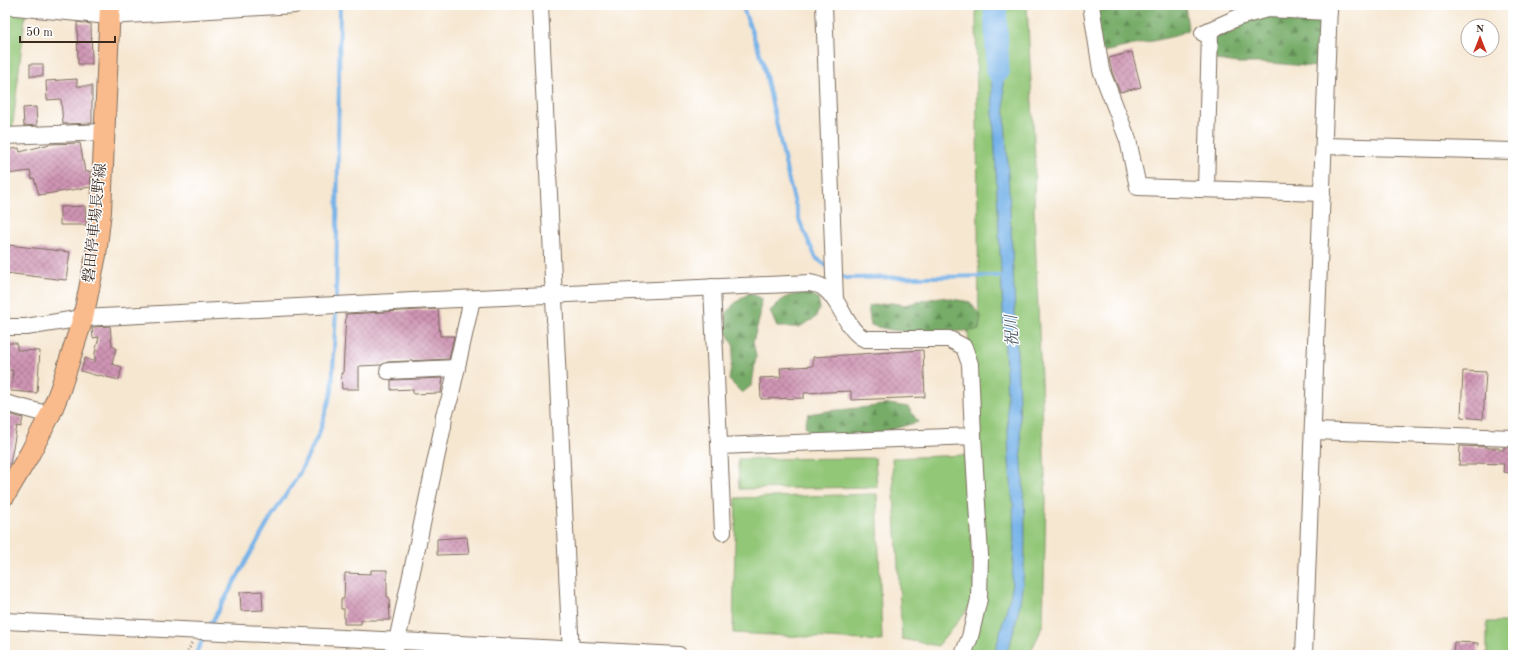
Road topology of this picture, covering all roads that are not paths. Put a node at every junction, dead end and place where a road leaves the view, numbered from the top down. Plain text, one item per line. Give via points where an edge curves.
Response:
1 (295, 5) edge
2 (540, 5) edge
3 (824, 5) edge
4 (1091, 5) edge
5 (5, 6) edge
6 (1266, 7) edge
7 (1329, 9) edge
8 (110, 10) edge
9 (105, 132) junction
10 (5, 136) edge
11 (1324, 146) junction
12 (1513, 151) edge
13 (1206, 189) junction
14 (1322, 193) junction
15 (712, 287) junction
16 (554, 294) junction
17 (472, 299) junction
18 (835, 300) junction
19 (83, 318) junction
20 (5, 328) edge
21 (456, 368) junction
22 (388, 371) dead end
23 (5, 403) edge
24 (50, 415) junction
25 (1313, 431) junction
26 (974, 436) junction
27 (1513, 438) edge
28 (720, 446) junction
29 (5, 495) edge
30 (724, 532) dead end
31 (5, 621) edge
32 (395, 648) edge
33 (571, 653) edge
34 (679, 655) edge
35 (963, 655) edge
36 (1304, 655) edge

1 - 8 street
2 - 16 street
3 - 18 street
4 - 13 street via 1101,70 1128,140 1138,187
5 - 8 street
6 - 7 street
6 - 13 street via 1207,31
7 - 11 street
8 - 9 main road, 磐田停車場長野線
9 - 10 street
9 - 19 main road, 磐田停車場長野線 via 96,254
11 - 12 street
11 - 14 street
13 - 14 street
14 - 25 street
15 - 16 street
15 - 18 street via 810,283 824,287
15 - 28 street
16 - 17 street
16 - 33 street
17 - 19 street
17 - 21 street
18 - 26 street via 858,336 865,339 949,339 964,347 970,364
19 - 20 street
19 - 24 main road, 磐田停車場長野線
21 - 22 street
21 - 32 street
23 - 24 street
24 - 29 main road, 磐田停車場長野線
25 - 27 street
25 - 36 street
26 - 28 street
26 - 35 street via 980,555 979,599
28 - 30 street
31 - 32 street via 274,633
32 - 33 street
33 - 34 street

